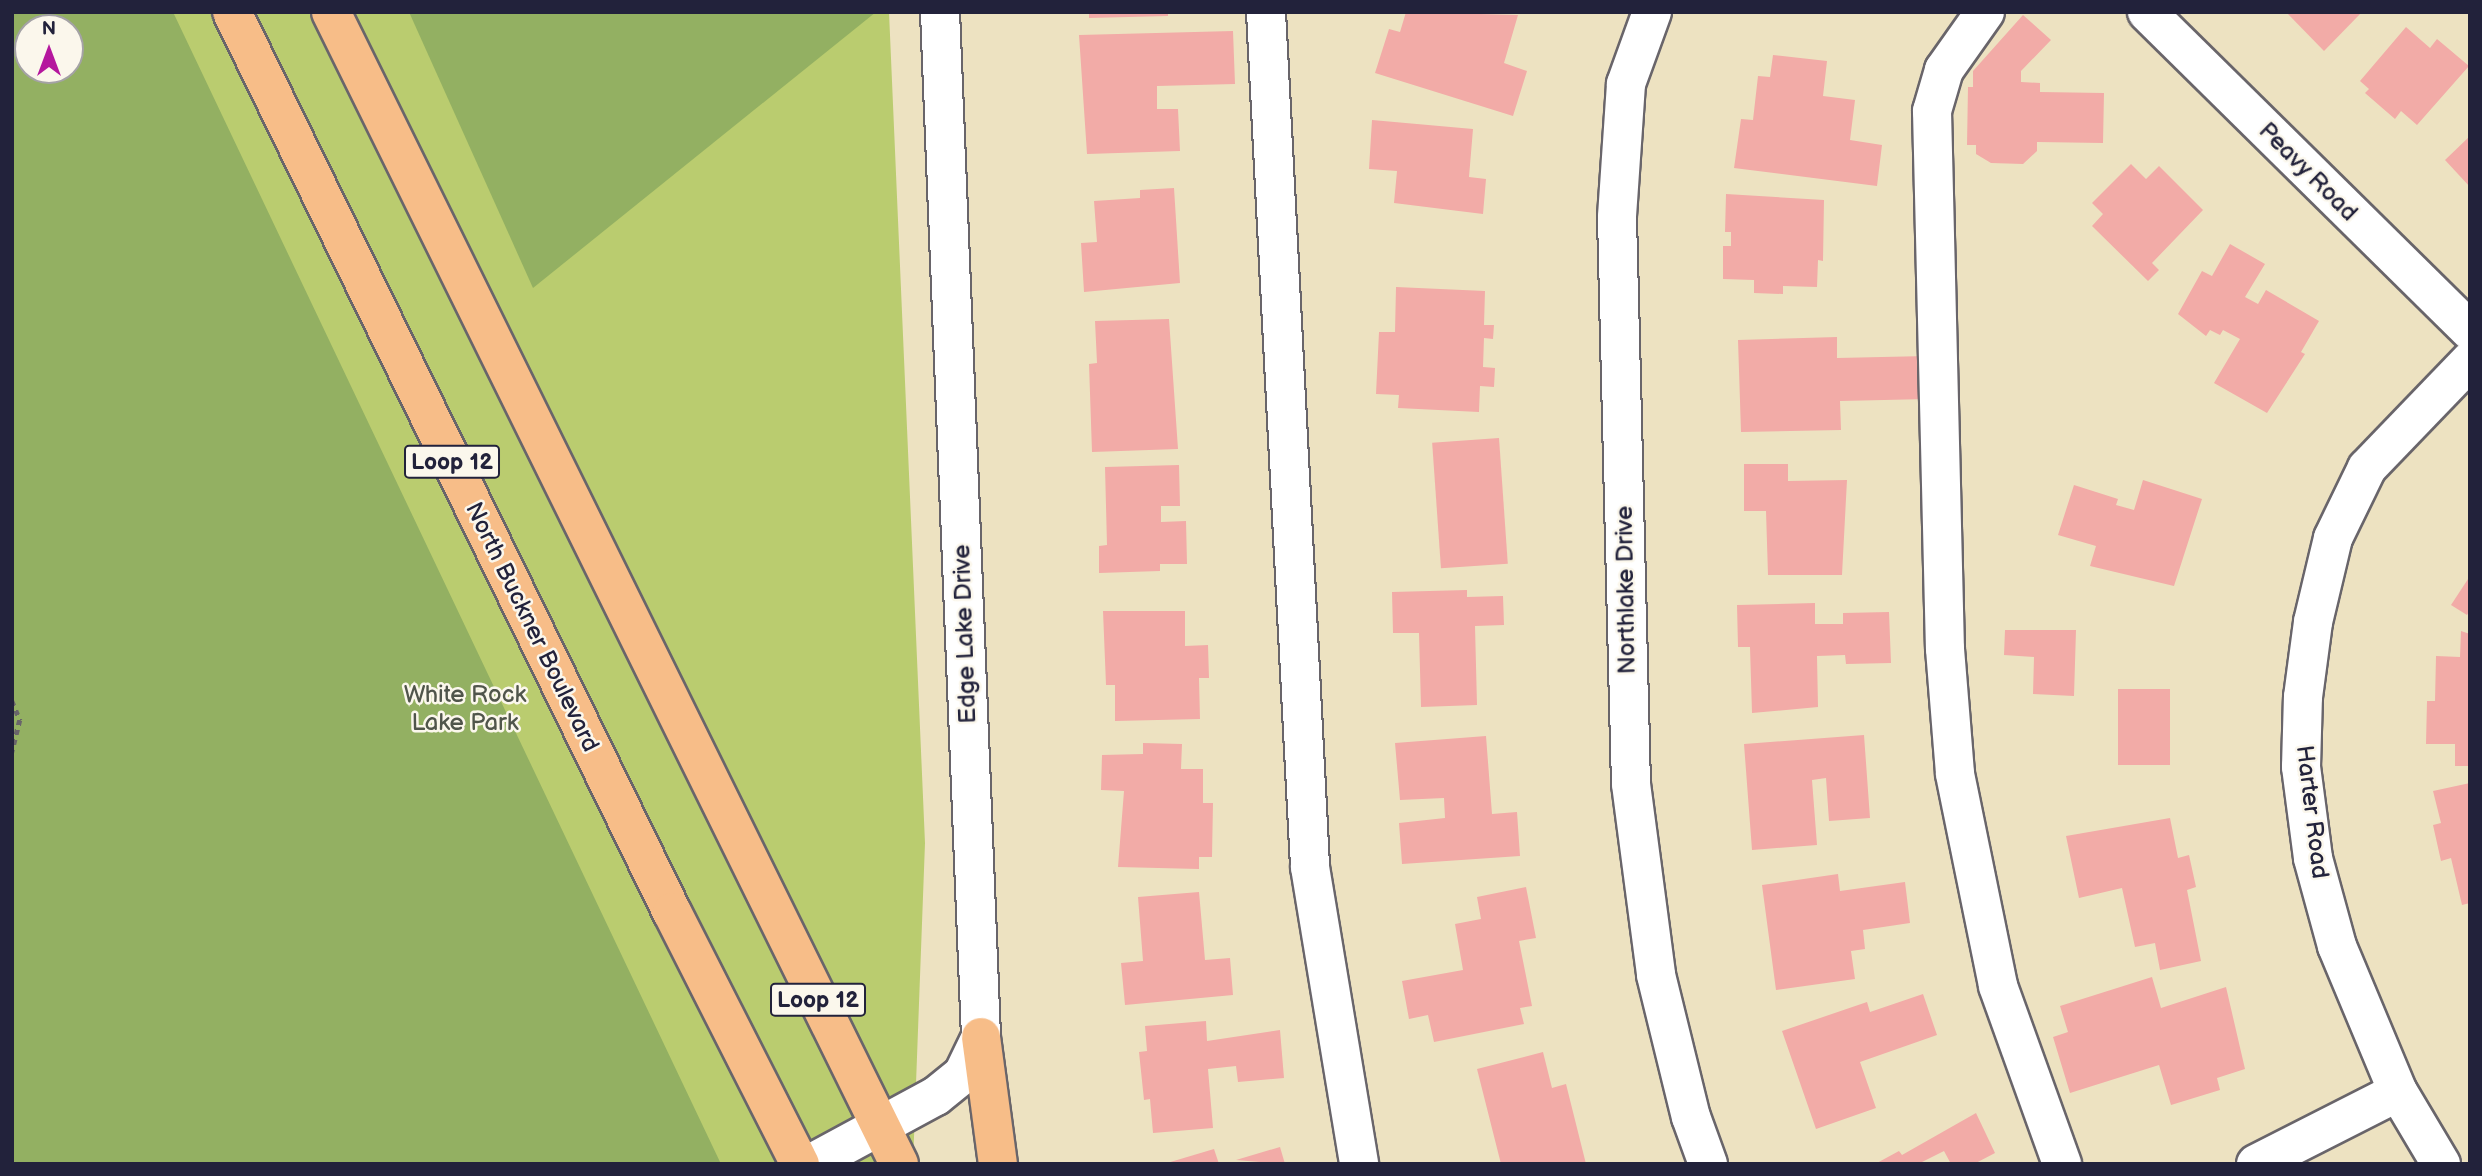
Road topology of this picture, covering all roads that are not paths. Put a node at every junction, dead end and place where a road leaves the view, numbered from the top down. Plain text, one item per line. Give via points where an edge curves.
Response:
1 (232, 12) edge
2 (331, 12) edge
3 (940, 12) edge
4 (1266, 12) edge
5 (1652, 12) edge
6 (1985, 12) edge
7 (2147, 12) edge
8 (2470, 331) edge
9 (2470, 360) edge
10 (981, 1037) junction
11 (2398, 1092) junction
12 (881, 1128) junction
13 (800, 1164) edge
14 (810, 1164) edge
15 (899, 1164) edge
16 (998, 1164) edge
17 (1359, 1164) edge
18 (1708, 1164) edge
19 (2062, 1164) edge
20 (2256, 1164) edge
21 (2441, 1164) edge

1 - 13 main road, North Buckner Boulevard / Loop 12
2 - 12 main road, Loop 12
3 - 10 street, Edge Lake Drive
4 - 17 street via 1310,867
5 - 18 street, Northlake Drive via 1626,84 1617,217 1631,784 1656,975 1691,1117
6 - 19 street via 1944,70 1932,111 1945,649 1955,774 1998,985
7 - 8 street, Peavy Road
9 - 11 street, Harter Road via 2367,468 2333,538 2313,622 2302,697 2301,767 2313,858 2337,946
10 - 12 street, Edge Lake Drive via 963,1074 936,1096
10 - 16 main road
11 - 20 street
11 - 21 street, Harter Road
12 - 14 street, Edge Lake Drive
12 - 15 main road, Loop 12

